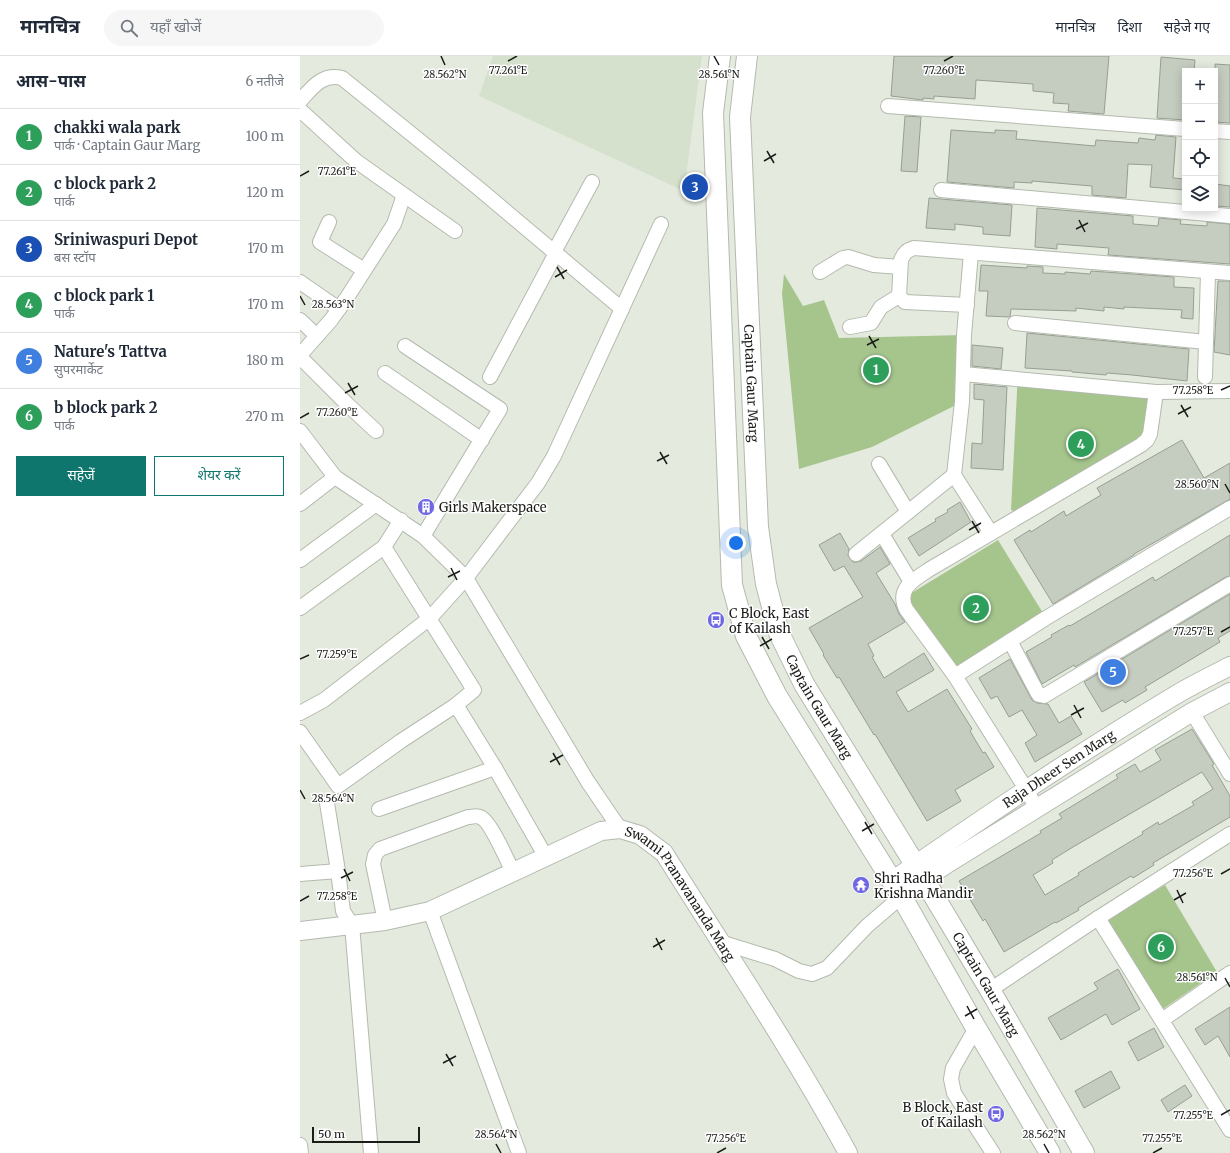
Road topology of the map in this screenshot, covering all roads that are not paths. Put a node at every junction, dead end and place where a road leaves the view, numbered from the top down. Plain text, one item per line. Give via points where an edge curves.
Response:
1 (720, 56) edge
2 (747, 56) edge
3 (300, 101) edge
4 (888, 106) dead end
5 (300, 110) edge
6 (1182, 129) edge
7 (1218, 131) edge
8 (1230, 132) edge
9 (592, 182) dead end
10 (941, 190) dead end
11 (404, 195) junction
12 (1230, 216) edge
13 (329, 222) dead end
14 (661, 224) dead end
15 (455, 231) dead end
16 (555, 252) junction
17 (971, 253) junction
18 (900, 267) junction
19 (364, 270) junction
20 (820, 272) dead end
21 (1208, 272) junction
22 (1230, 273) edge
23 (300, 282) edge
24 (899, 296) junction
25 (966, 305) junction
26 (339, 309) junction
27 (622, 309) junction
28 (300, 320) edge
29 (1015, 323) dead end
30 (850, 327) dead end
31 (316, 336) junction
32 (1206, 342) junction
33 (405, 346) dead end
34 (300, 356) edge
35 (385, 373) dead end
36 (963, 374) junction
37 (490, 377) dead end
38 (1205, 377) dead end
39 (1230, 391) edge
40 (1156, 392) junction
41 (300, 431) edge
42 (376, 431) dead end
43 (482, 440) junction
44 (879, 464) dead end
45 (954, 475) junction
46 (335, 477) junction
47 (300, 504) edge
48 (376, 504) junction
49 (1230, 508) edge
50 (908, 512) junction
51 (401, 520) junction
52 (991, 533) junction
53 (882, 534) junction
54 (423, 536) junction
55 (384, 547) junction
56 (856, 554) dead end
57 (300, 560) edge
58 (466, 578) junction
59 (911, 582) junction
60 (1230, 584) edge
61 (300, 608) edge
62 (430, 618) junction
63 (1010, 641) junction
64 (1230, 666) edge
65 (955, 676) junction
66 (1230, 692) edge
67 (456, 704) junction
68 (1192, 712) junction
69 (300, 714) edge
70 (300, 732) edge
71 (495, 768) junction
72 (1230, 774) edge
73 (1026, 789) junction
74 (326, 803) dead end
75 (378, 809) dead end
76 (1037, 809) junction
77 (620, 829) junction
78 (1230, 834) edge
79 (546, 857) junction
80 (338, 871) junction
81 (513, 872) junction
82 (920, 872) junction
83 (300, 874) edge
84 (897, 888) junction
85 (430, 911) junction
86 (1098, 918) junction
87 (385, 921) junction
88 (352, 925) junction
89 (300, 931) edge
90 (720, 942) junction
91 (1230, 973) edge
92 (990, 990) junction
93 (1162, 1020) junction
94 (976, 1028) junction
95 (1230, 1130) edge
96 (300, 1145) edge
97 (301, 1153) edge
98 (371, 1153) edge
99 (518, 1153) edge
100 (848, 1153) edge
101 (993, 1153) edge
102 (1050, 1153) edge
103 (1084, 1153) edge

1 - 84 main road, Captain Gaur Marg via 713,113 732,585 746,636 777,696
2 - 82 main road, Captain Gaur Marg via 740,117 758,527 766,584 779,633 804,684
3 - 16 street via 325,78 342,78
4 - 6 street
5 - 11 street via 356,161
7 - 8 street
9 - 16 street
10 - 12 street
11 - 15 street
11 - 19 street via 394,224
13 - 19 street via 320,242
14 - 27 street
16 - 27 street
16 - 37 street
17 - 18 street via 914,248 903,254
17 - 21 street
17 - 25 street
18 - 20 street via 874,265 848,257
18 - 24 street
19 - 26 street
21 - 22 street
21 - 32 street
23 - 26 street
24 - 25 street via 905,302
24 - 30 street via 881,307 871,323
25 - 36 street
26 - 31 street
27 - 58 street via 554,456 538,483
28 - 31 street
29 - 32 street
31 - 34 street
32 - 38 street
33 - 43 street via 500,409
34 - 42 street
35 - 43 street
36 - 40 street
36 - 45 street
39 - 40 street
40 - 52 street via 1147,440
41 - 46 street
43 - 54 street
44 - 50 street
45 - 50 street
45 - 52 street
46 - 47 street
46 - 48 street
48 - 51 street
48 - 57 street
49 - 63 street
50 - 53 street
51 - 54 street
51 - 55 street
52 - 59 street
53 - 56 street
53 - 59 street
54 - 58 street
55 - 61 street
55 - 62 street
58 - 62 street
58 - 77 street via 588,782
59 - 65 street via 904,591 902,601
60 - 63 street via 1044,696 1037,692
62 - 67 street via 474,690
62 - 69 street via 324,700
63 - 65 street
64 - 73 street, Raja Dheer Sen Marg via 1175,695
65 - 73 street
66 - 68 street, Raja Dheer Sen Marg
67 - 70 street via 338,786
67 - 71 street
68 - 72 street
68 - 76 street, Raja Dheer Sen Marg
71 - 75 street
71 - 79 street
73 - 76 street
73 - 82 street, Raja Dheer Sen Marg via 949,840
74 - 80 street
76 - 82 street, Raja Dheer Sen Marg
77 - 79 street, Swami Pranavananda Marg via 601,831
77 - 90 street, Swami Pranavananda Marg via 640,835 664,853
78 - 86 street
79 - 81 street, Swami Pranavananda Marg
80 - 83 street
80 - 88 street via 343,912
81 - 85 street, Swami Pranavananda Marg
81 - 87 street via 489,825 482,817 468,817 380,849 373,864
82 - 84 street, Raja Dheer Sen Marg
82 - 92 main road, Captain Gaur Marg
84 - 90 street via 867,926 827,968 812,974 799,971 775,959
84 - 94 main road, Captain Gaur Marg
85 - 87 street, Swami Pranavananda Marg
85 - 99 street
86 - 92 street
86 - 93 street
87 - 88 street, Swami Pranavananda Marg
88 - 89 street, Swami Pranavananda Marg
88 - 98 street
90 - 100 street, Swami Pranavananda Marg via 768,1017
91 - 93 street
92 - 103 main road, Captain Gaur Marg
93 - 95 street
94 - 101 street via 953,1068 951,1079 954,1093
94 - 102 main road, Captain Gaur Marg
96 - 97 street

